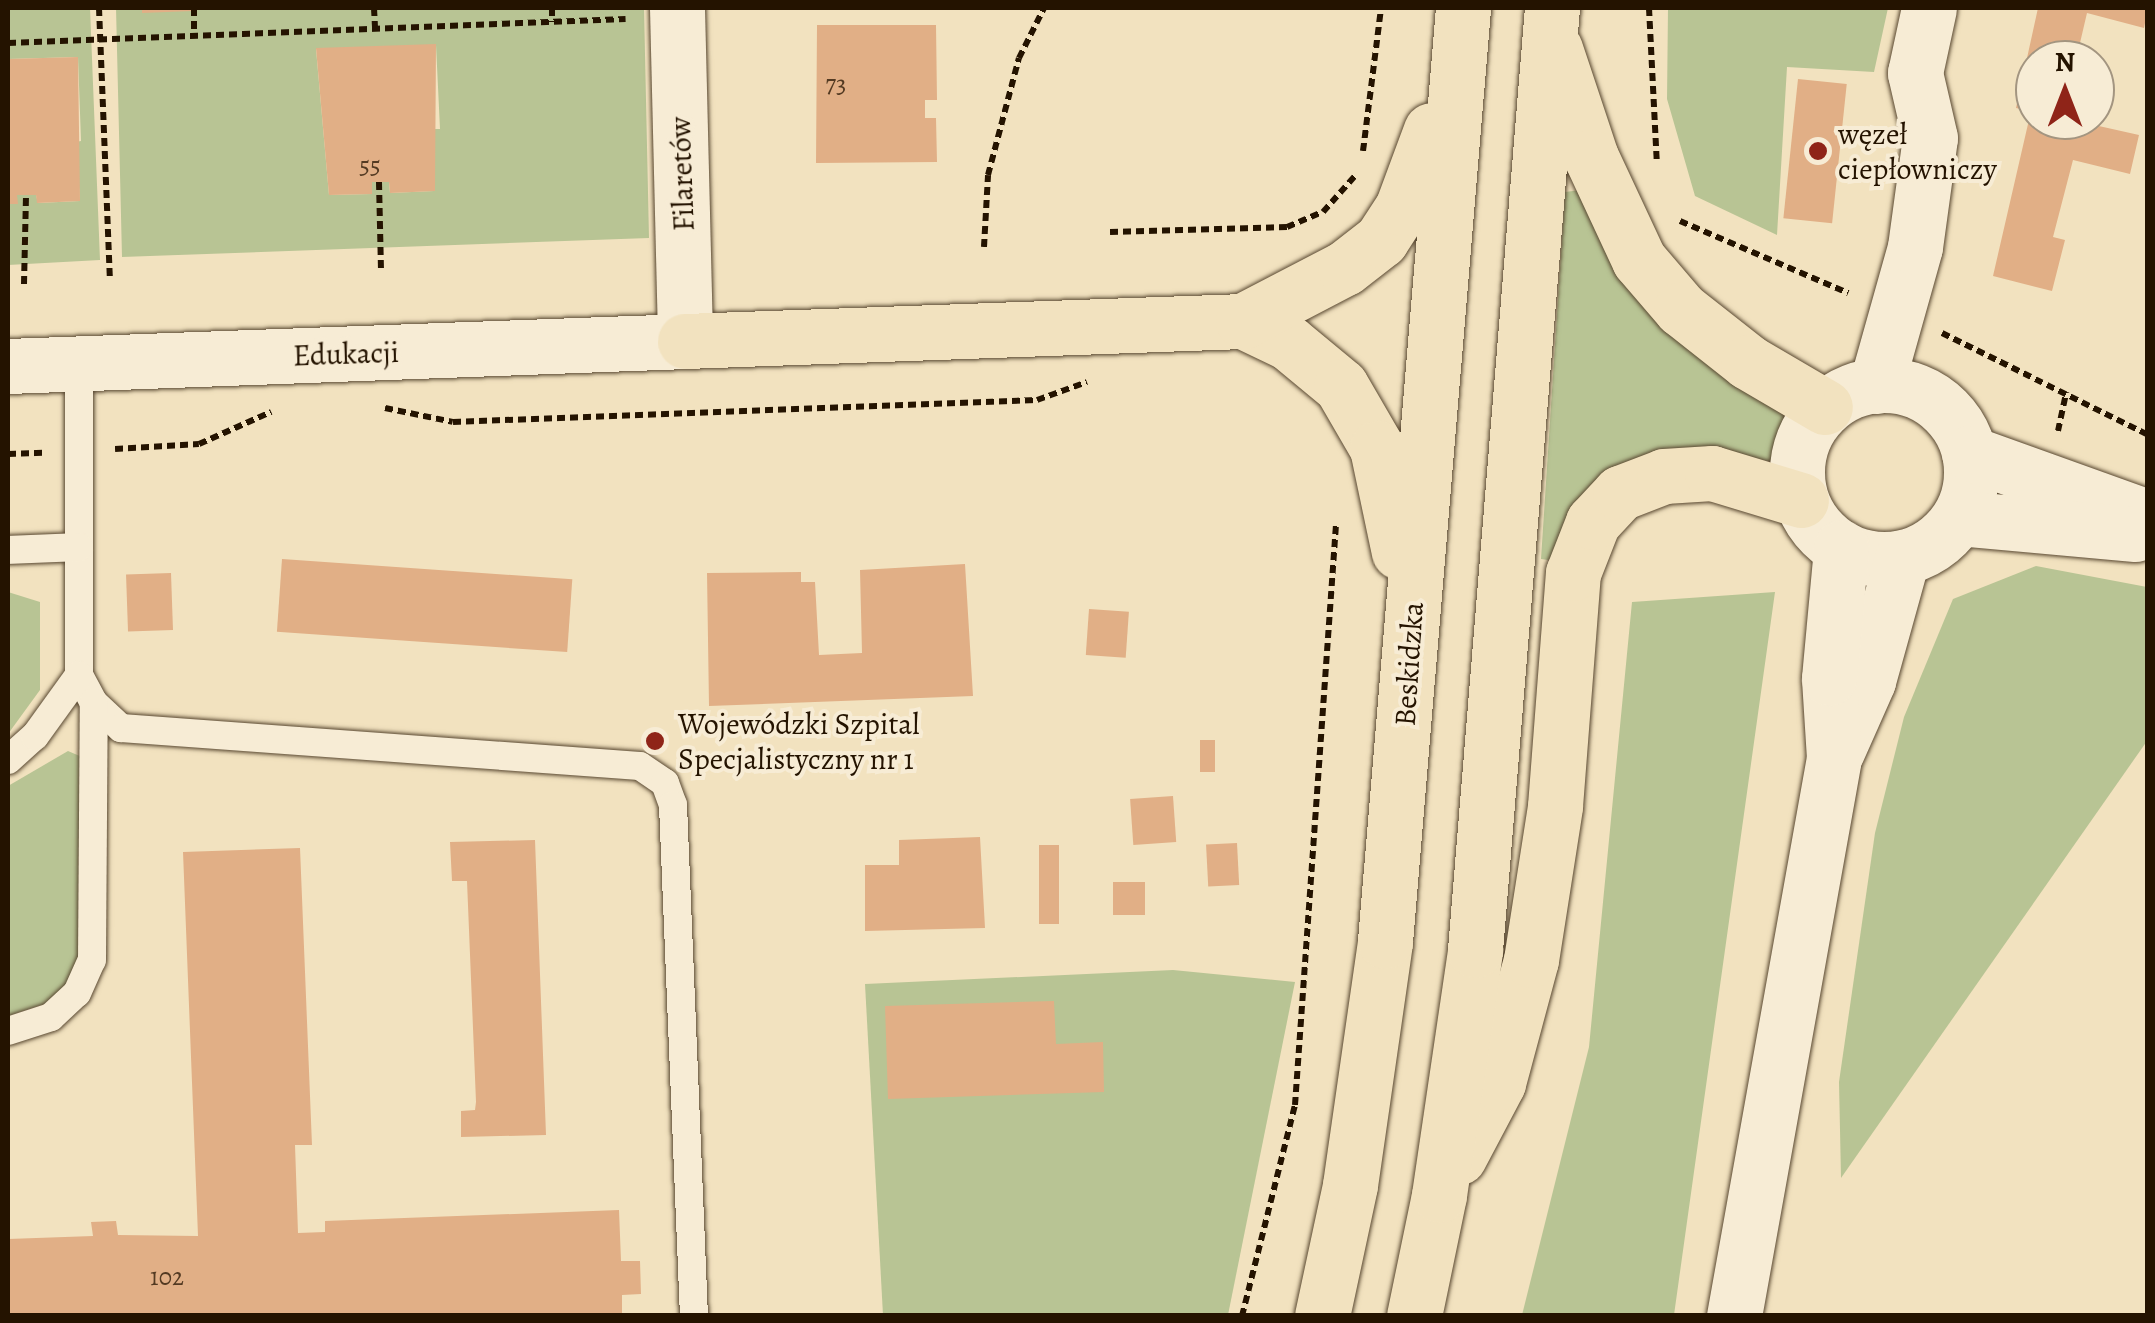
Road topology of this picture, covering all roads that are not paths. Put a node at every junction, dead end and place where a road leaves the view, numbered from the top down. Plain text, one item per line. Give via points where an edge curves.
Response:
1 (1929, 8) edge
2 (678, 12) edge
3 (1461, 17) edge
4 (1550, 19) edge
5 (1915, 247) junction
6 (1243, 320) junction
7 (685, 342) junction
8 (79, 364) junction
9 (8, 366) edge
10 (1876, 386) junction
11 (1931, 399) junction
12 (1825, 408) junction
13 (1969, 452) junction
14 (1801, 500) junction
15 (2148, 517) edge
16 (1959, 518) junction
17 (2148, 535) edge
18 (79, 547) junction
19 (1841, 548) junction
20 (8, 550) edge
21 (1902, 558) junction
22 (1413, 618) junction
23 (79, 674) junction
24 (94, 703) junction
25 (1834, 758) junction
26 (8, 760) edge
27 (8, 1030) edge
28 (1439, 1195) junction
29 (694, 1316) edge
30 (1322, 1316) edge
31 (1414, 1316) edge
32 (1734, 1316) edge

1 - 5 street via 1915,73 1930,138
2 - 7 street, Filaretów
3 - 6 main road via 1422,160 1381,240 1345,268
3 - 22 main road, Beskidzka
4 - 12 main road via 1590,157 1640,260 1681,309 1748,362
4 - 28 main road via 1474,950
5 - 10 street
5 - 11 street
6 - 7 main road
6 - 22 main road via 1289,343 1342,386 1378,448
7 - 8 street, Edukacji
8 - 9 street, Edukacji
8 - 18 lane
10 - 11 street
10 - 12 street
11 - 13 street via 1948,413
12 - 14 street via 1800,451
13 - 15 street
13 - 16 street via 1968,497
14 - 19 street
14 - 28 main road via 1712,474 1664,476 1620,492 1593,522 1573,573 1555,806 1531,960 1498,1083
16 - 17 street
16 - 21 street via 1944,536
18 - 20 lane
18 - 23 lane
19 - 21 street via 1881,560
19 - 25 street via 1829,678
21 - 25 street via 1868,681
22 - 30 main road, Beskidzka via 1386,941 1350,1185
23 - 24 lane
23 - 26 lane via 35,736
24 - 27 lane via 92,960 77,993 51,1017
24 - 29 lane via 121,728 640,766 664,783 672,805
25 - 32 street
28 - 31 main road

